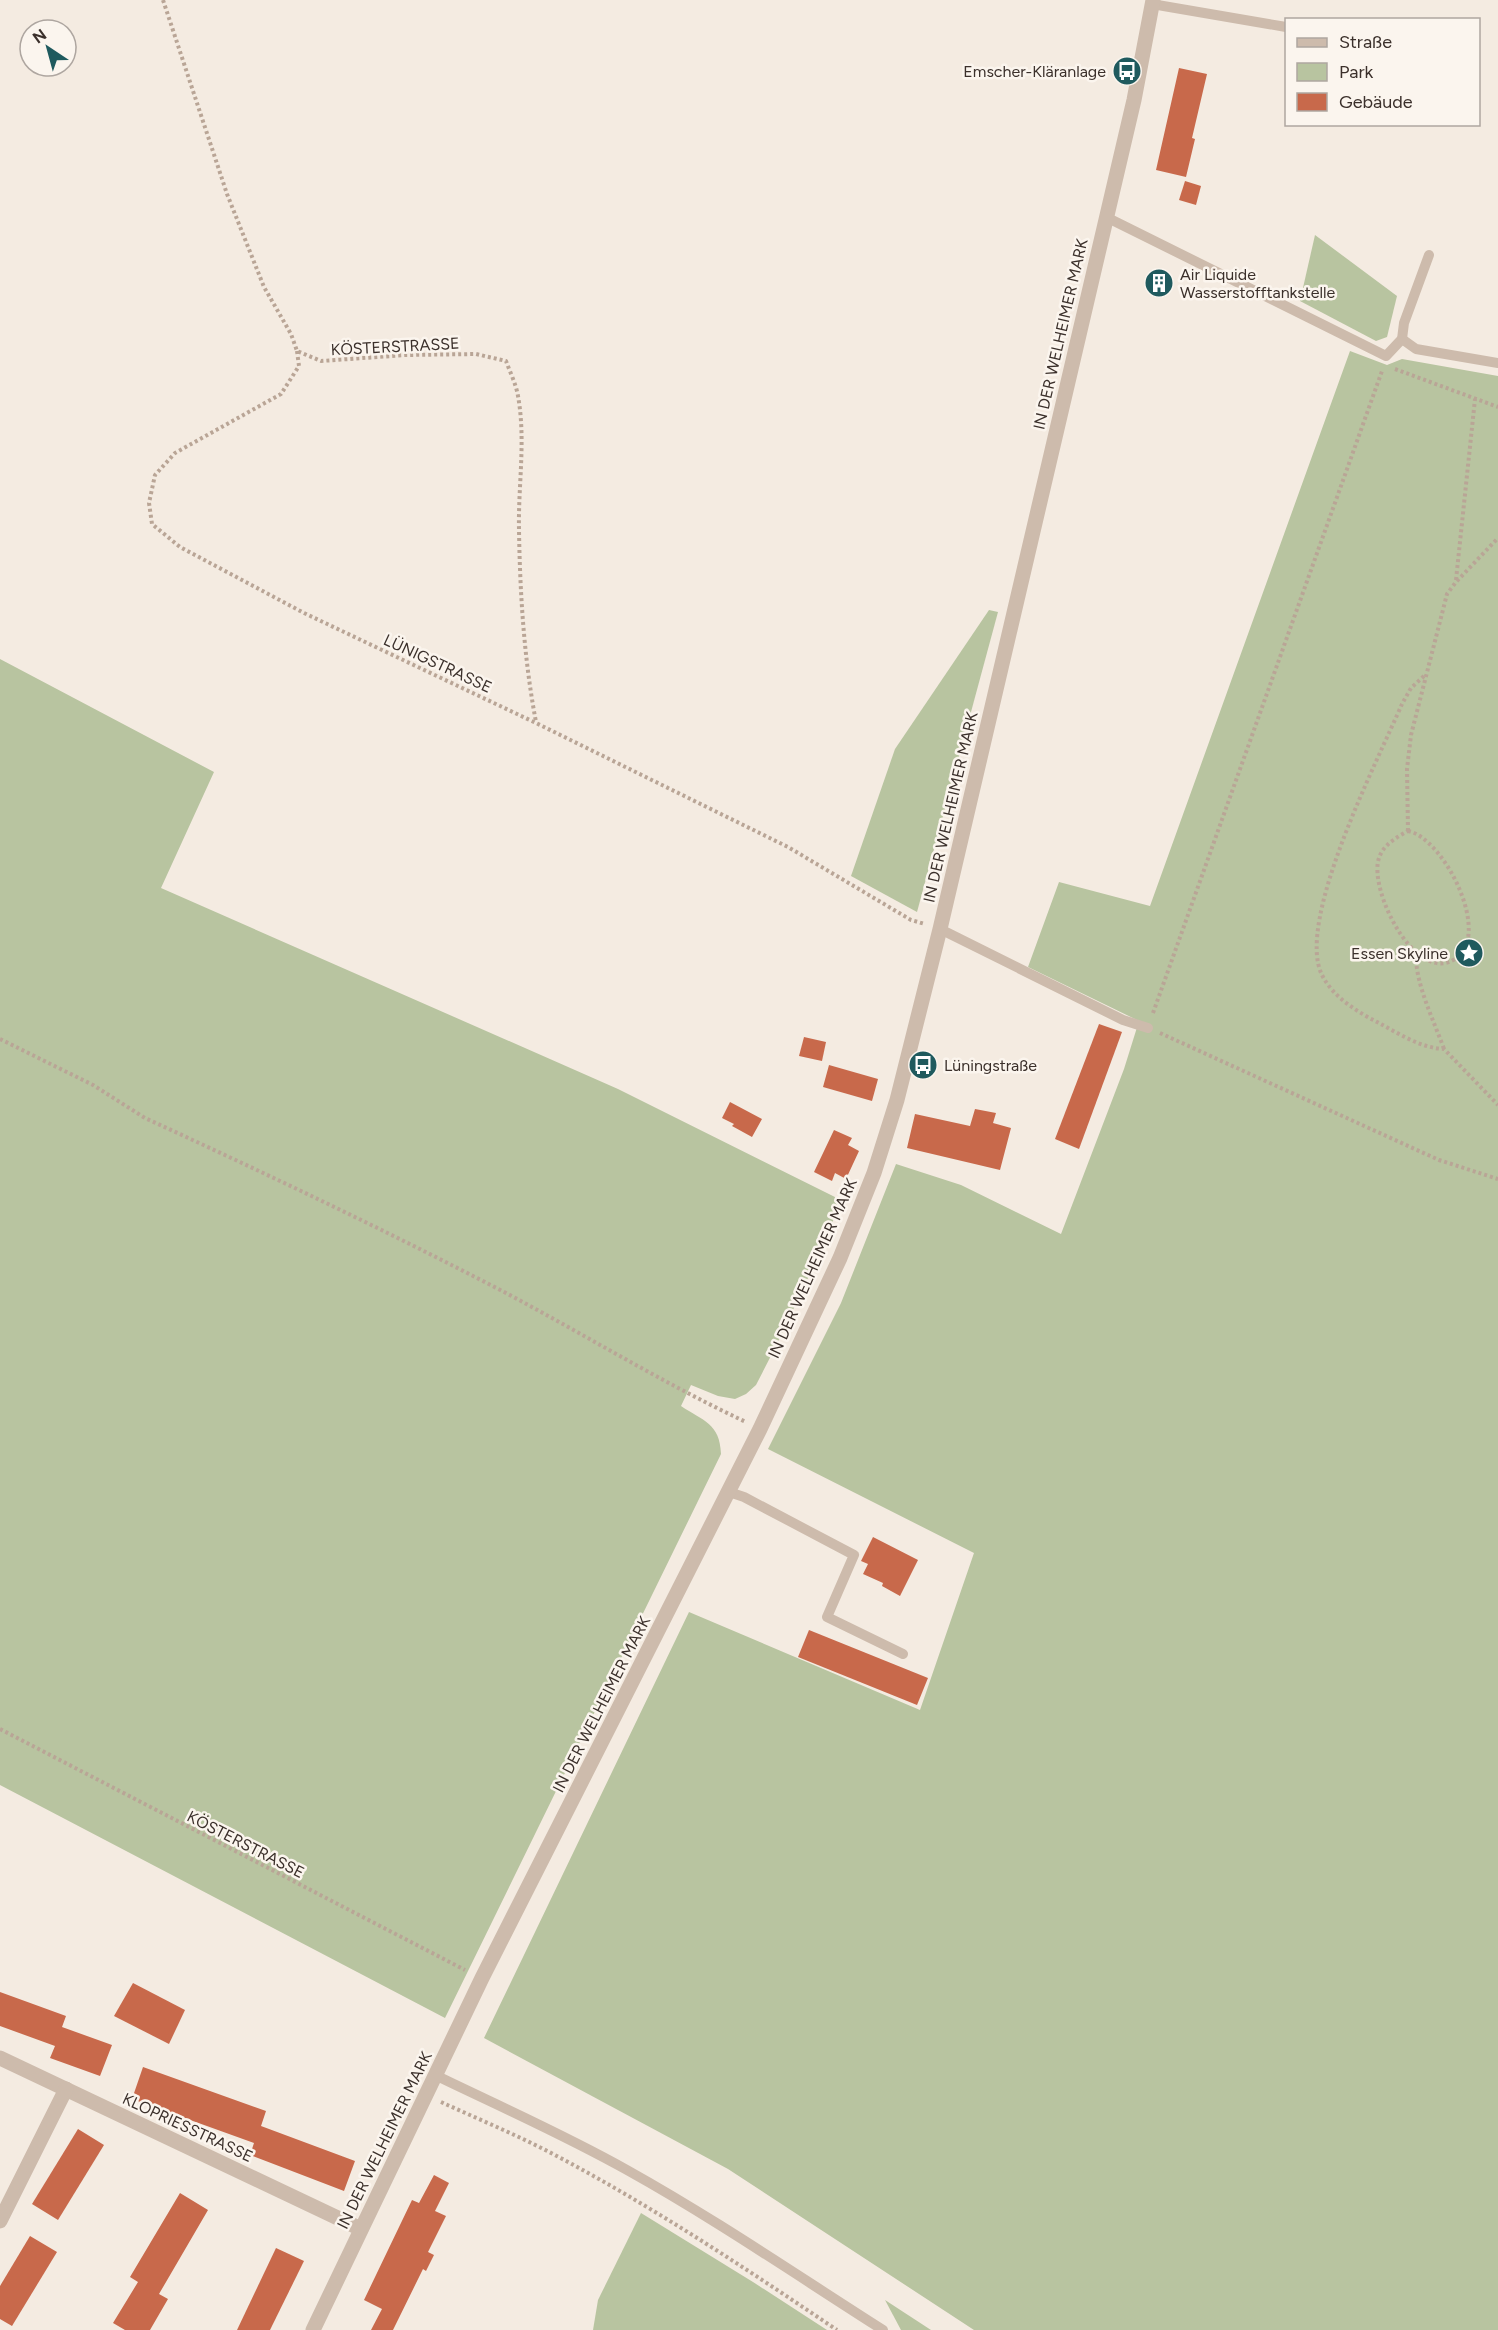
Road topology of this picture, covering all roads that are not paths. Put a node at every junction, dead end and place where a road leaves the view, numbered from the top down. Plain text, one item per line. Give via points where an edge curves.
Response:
1 (1153, 2) edge
2 (1285, 27) edge
3 (1106, 217) junction
4 (1429, 255) dead end
5 (1402, 339) junction
6 (1498, 363) edge
7 (940, 929) junction
8 (1148, 1028) road end
9 (729, 1492) junction
10 (903, 1654) dead end
11 (0, 2058) edge
12 (435, 2075) junction
13 (66, 2089) junction
14 (0, 2221) edge
15 (362, 2229) junction
16 (313, 2330) edge
17 (883, 2330) edge

1 - 2 lane
1 - 3 street, IN DER WELHEIMER MARK
3 - 5 lane via 1386,356
3 - 7 street, IN DER WELHEIMER MARK
4 - 5 lane
5 - 6 lane via 1416,350
7 - 8 lane via 1124,1020
7 - 9 street, IN DER WELHEIMER MARK via 897,1100 874,1173 840,1258
9 - 10 lane via 854,1555 827,1617
9 - 12 street, IN DER WELHEIMER MARK
11 - 13 street, KLOPRIESSTRASSE
12 - 15 street, IN DER WELHEIMER MARK
12 - 17 lane via 627,2170
13 - 14 street
13 - 15 street, KLOPRIESSTRASSE
15 - 16 street, IN DER WELHEIMER MARK

